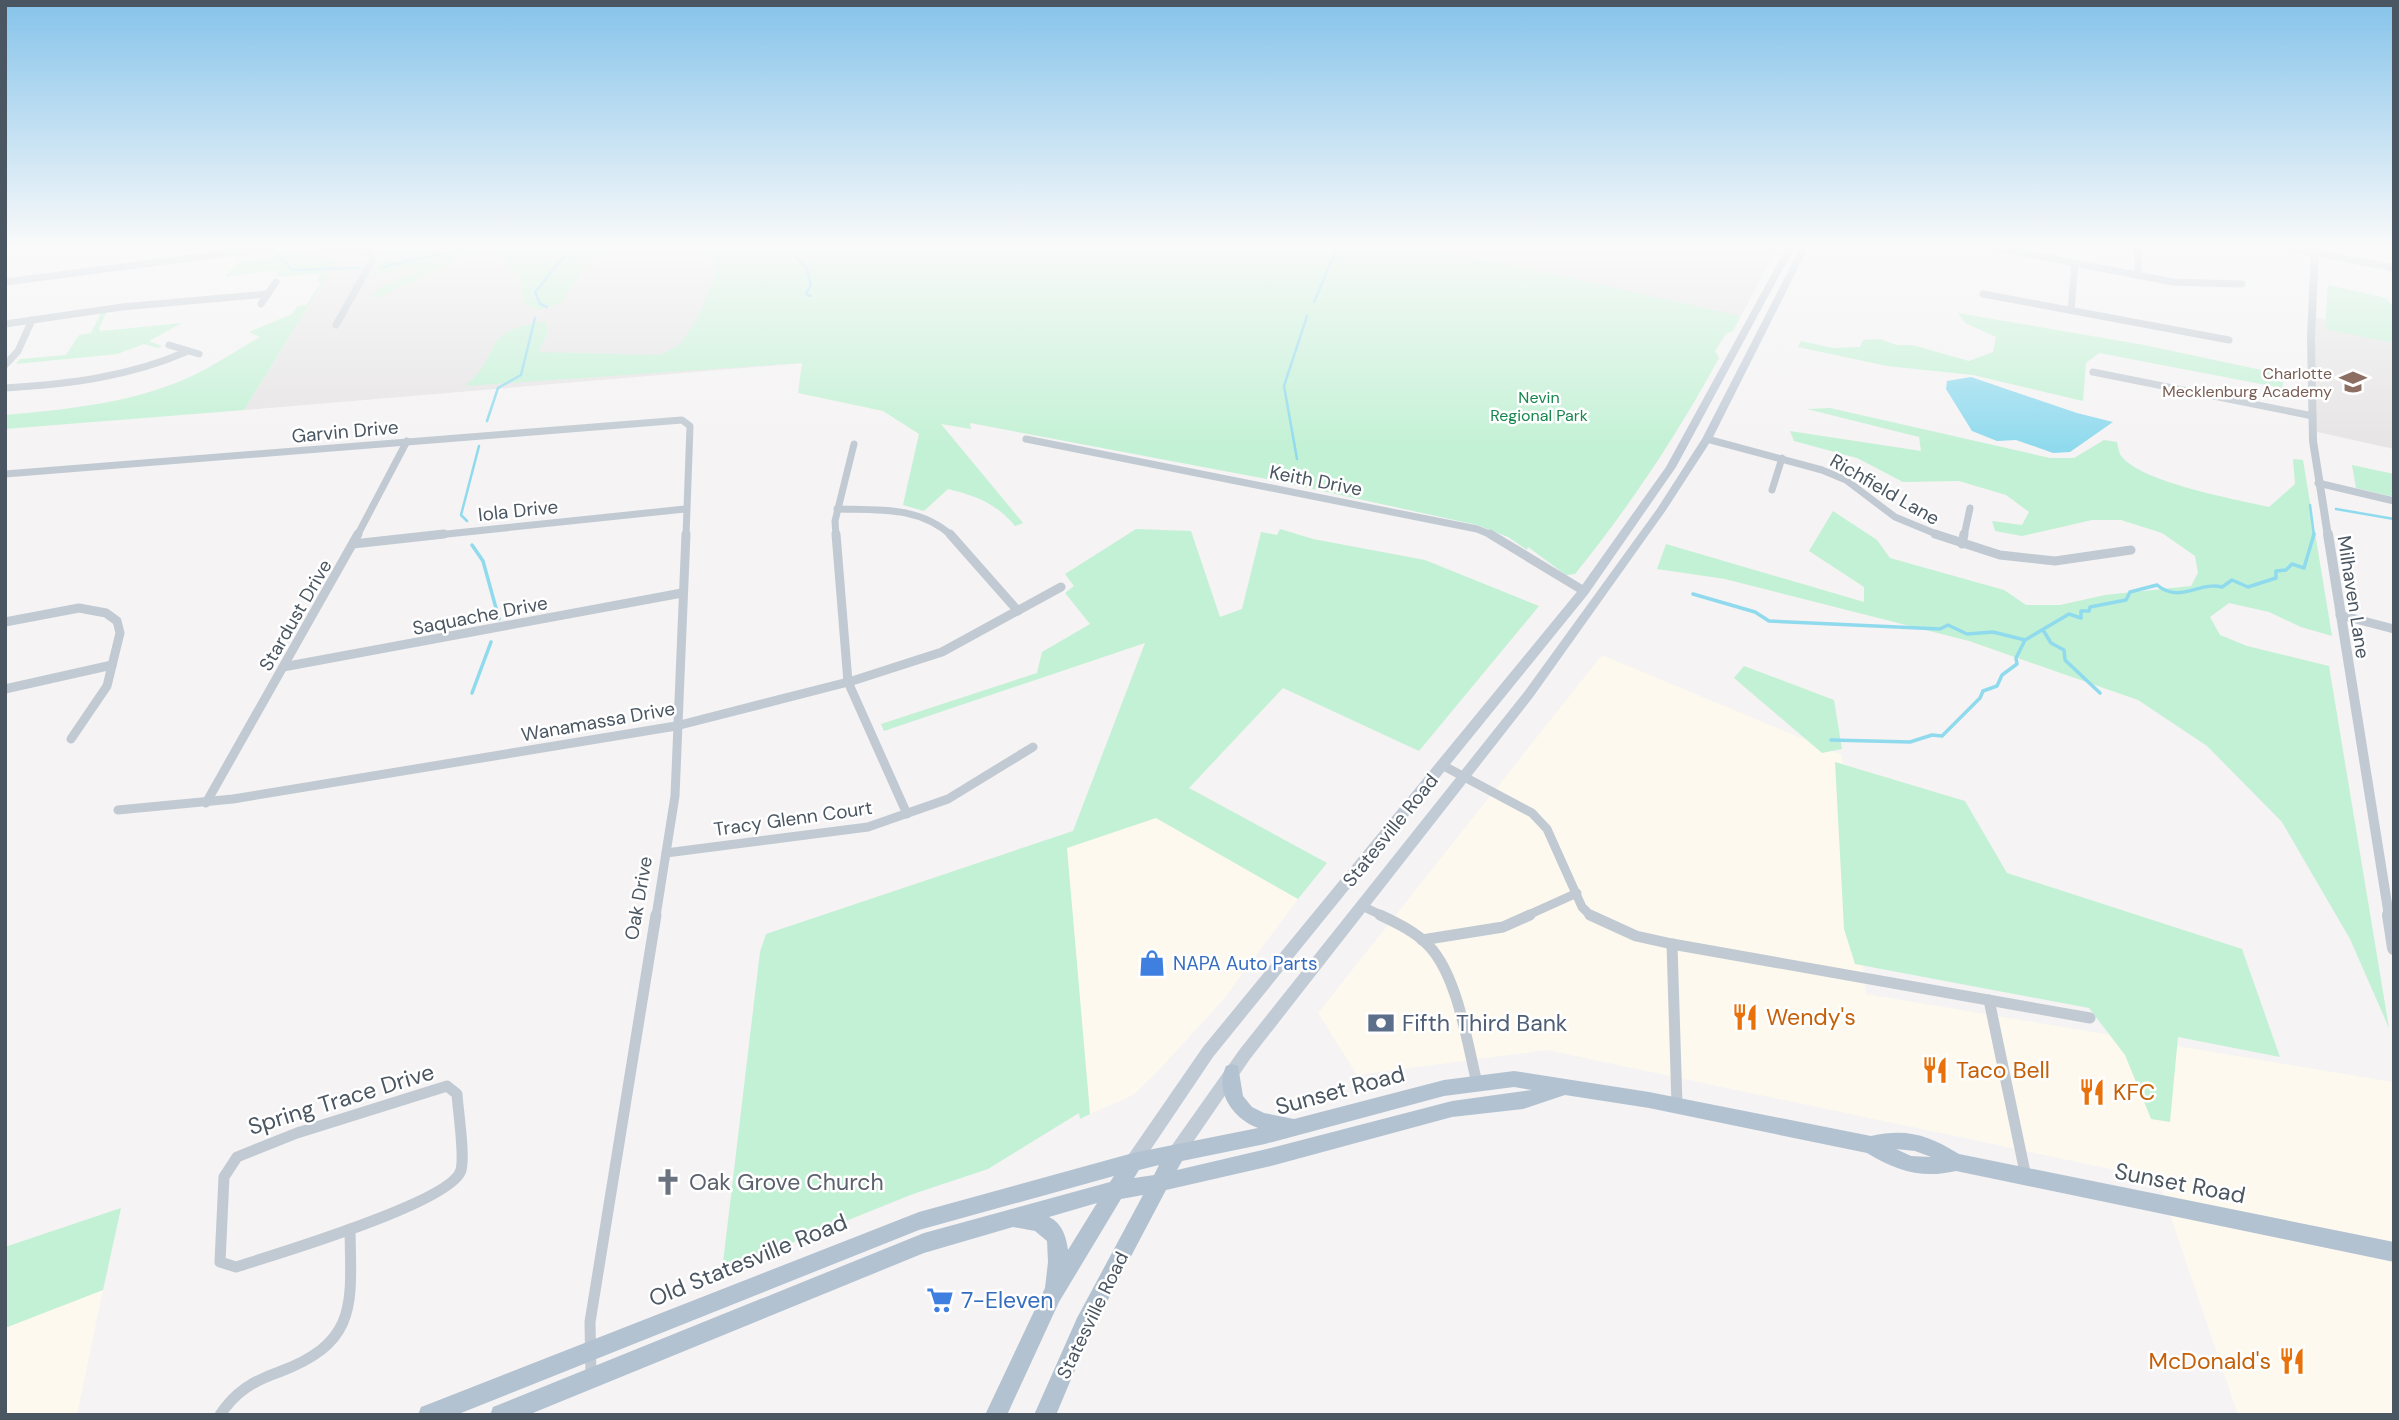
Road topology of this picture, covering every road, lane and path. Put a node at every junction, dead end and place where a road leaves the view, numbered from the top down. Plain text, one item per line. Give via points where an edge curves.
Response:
1 (72, 314) edge
2 (342, 314) edge
3 (1754, 314) edge
4 (1770, 314) edge
5 (2094, 314) edge
6 (2312, 314) edge
7 (32, 320) junction
8 (5, 324) edge
9 (336, 325) dead end
10 (2230, 340) dead end
11 (169, 345) dead end
12 (188, 351) junction
13 (200, 354) dead end
14 (5, 365) edge
15 (2093, 372) dead end
16 (5, 388) edge
17 (2313, 416) junction
18 (686, 422) joint
19 (1026, 439) dead end
20 (1707, 439) junction
21 (407, 442) junction
22 (854, 444) dead end
23 (1782, 458) junction
24 (6, 475) edge
25 (2318, 483) junction
26 (1772, 490) dead end
27 (2394, 501) edge
28 (1970, 508) dead end
29 (685, 509) junction
30 (837, 509) junction
31 (353, 544) junction
32 (1962, 544) junction
33 (2132, 550) dead end
34 (1060, 587) dead end
35 (1584, 591) junction
36 (682, 593) junction
37 (1018, 611) junction
38 (2340, 615) junction
39 (5, 622) edge
40 (2394, 629) edge
41 (112, 664) junction
42 (283, 667) junction
43 (848, 682) junction
44 (5, 688) edge
45 (676, 726) junction
46 (71, 739) dead end
47 (1033, 747) dead end
48 (1442, 765) junction
49 (1464, 777) junction
50 (205, 803) junction
51 (118, 810) dead end
52 (907, 814) junction
53 (666, 853) junction
54 (1577, 893) junction
55 (1362, 906) junction
56 (2392, 921) edge
57 (1422, 940) junction
58 (1672, 943) junction
59 (2394, 948) edge
60 (1989, 1000) junction
61 (2090, 1018) dead end
62 (1232, 1072) junction
63 (1477, 1083) junction
64 (1560, 1089) junction
65 (1677, 1105) junction
66 (1303, 1126) junction
67 (1176, 1153) junction
68 (1133, 1162) junction
69 (2026, 1177) junction
70 (1159, 1183) junction
71 (1117, 1189) junction
72 (1004, 1220) junction
73 (350, 1229) junction
74 (2394, 1252) edge
75 (1052, 1295) junction
76 (590, 1350) junction
77 (591, 1379) junction
78 (220, 1415) edge
79 (429, 1415) edge
80 (501, 1415) edge
81 (996, 1415) edge
82 (1045, 1415) edge

1 - 7 street
2 - 9 street
3 - 35 main road, Statesville Road via 1682,448
4 - 20 main road, Statesville Road
5 - 10 street
6 - 17 street, Milhaven Lane
7 - 8 street
7 - 14 street via 18,351
11 - 12 street
12 - 13 street
12 - 16 street via 117,377
15 - 17 street
17 - 25 street, Milhaven Lane
18 - 21 street, Garvin Drive via 656,420
18 - 29 street, Oak Drive via 691,433
19 - 35 street, Keith Drive via 1477,529
20 - 23 street, Richfield Lane
20 - 49 main road, Statesville Road via 1590,612
21 - 24 street, Garvin Drive
21 - 31 street, Stardust Drive
22 - 30 street
23 - 26 street
23 - 32 street, Richfield Lane via 1830,473 1903,521
25 - 27 street
25 - 38 street, Milhaven Lane
28 - 32 street
29 - 31 street, Iola Drive
29 - 36 street, Oak Drive
30 - 37 street via 899,511 932,521
30 - 43 street
31 - 42 street, Stardust Drive
32 - 33 street, Richfield Lane via 2015,558 2055,561
34 - 37 street, Wanamassa Drive
35 - 48 main road, Statesville Road
36 - 42 street, Saquache Drive
36 - 45 street, Oak Drive
37 - 43 street, Wanamassa Drive via 942,652
38 - 40 street
38 - 56 street, Milhaven Lane
39 - 41 street via 67,610 105,613 115,618 120,629
41 - 44 street
41 - 46 street via 104,692
42 - 50 street, Stardust Drive
43 - 45 street, Wanamassa Drive
43 - 52 street
45 - 50 street, Wanamassa Drive
45 - 53 street, Oak Drive via 675,796
47 - 52 street, Tracy Glenn Court via 948,799
48 - 49 street
48 - 68 main road, Statesville Road via 1208,1052
49 - 54 street via 1532,813 1547,829
49 - 55 main road, Statesville Road
50 - 51 street, Wanamassa Drive
52 - 53 street, Tracy Glenn Court via 843,832
53 - 76 street, Oak Drive via 625,1089 590,1322
54 - 57 street via 1503,927
54 - 58 street via 1582,907 1608,927
55 - 57 street
55 - 62 main road, Statesville Road
56 - 59 street, Milhaven Lane
57 - 63 street via 1433,950 1447,978
58 - 60 street
58 - 65 street
60 - 61 street
60 - 69 street
62 - 66 main road via 1232,1095 1245,1114 1274,1124
62 - 67 main road, Statesville Road
63 - 64 main road, Sunset Road via 1514,1079
63 - 66 main road, Sunset Road via 1405,1097
64 - 65 main road, Sunset Road
64 - 70 main road, Sunset Road via 1523,1101 1452,1109
65 - 69 main road, Sunset Road via 1871,1145 1908,1164 1931,1169 1955,1162
66 - 67 main road, Sunset Road
67 - 68 main road, Sunset Road
67 - 70 main road, Statesville Road
68 - 71 main road, Statesville Road
68 - 76 main road, Old Statesville Road via 919,1221
69 - 74 main road, Sunset Road
70 - 71 main road
70 - 82 main road, Statesville Road via 1084,1325
71 - 72 main road
71 - 75 main road, Statesville Road
72 - 75 main road via 1033,1220 1055,1232 1059,1251
72 - 77 main road via 924,1243
73 - 73 street, Spring Trace Drive via 444,1191 458,1177 461,1143 453,1088 438,1087 273,1141 248,1150 228,1168 218,1249 220,1262 227,1266 236,1267
73 - 78 street via 345,1315 338,1335 319,1354 249,1383
75 - 81 main road, Statesville Road
76 - 77 street, Oak Drive
76 - 79 main road, Old Statesville Road
77 - 80 main road

